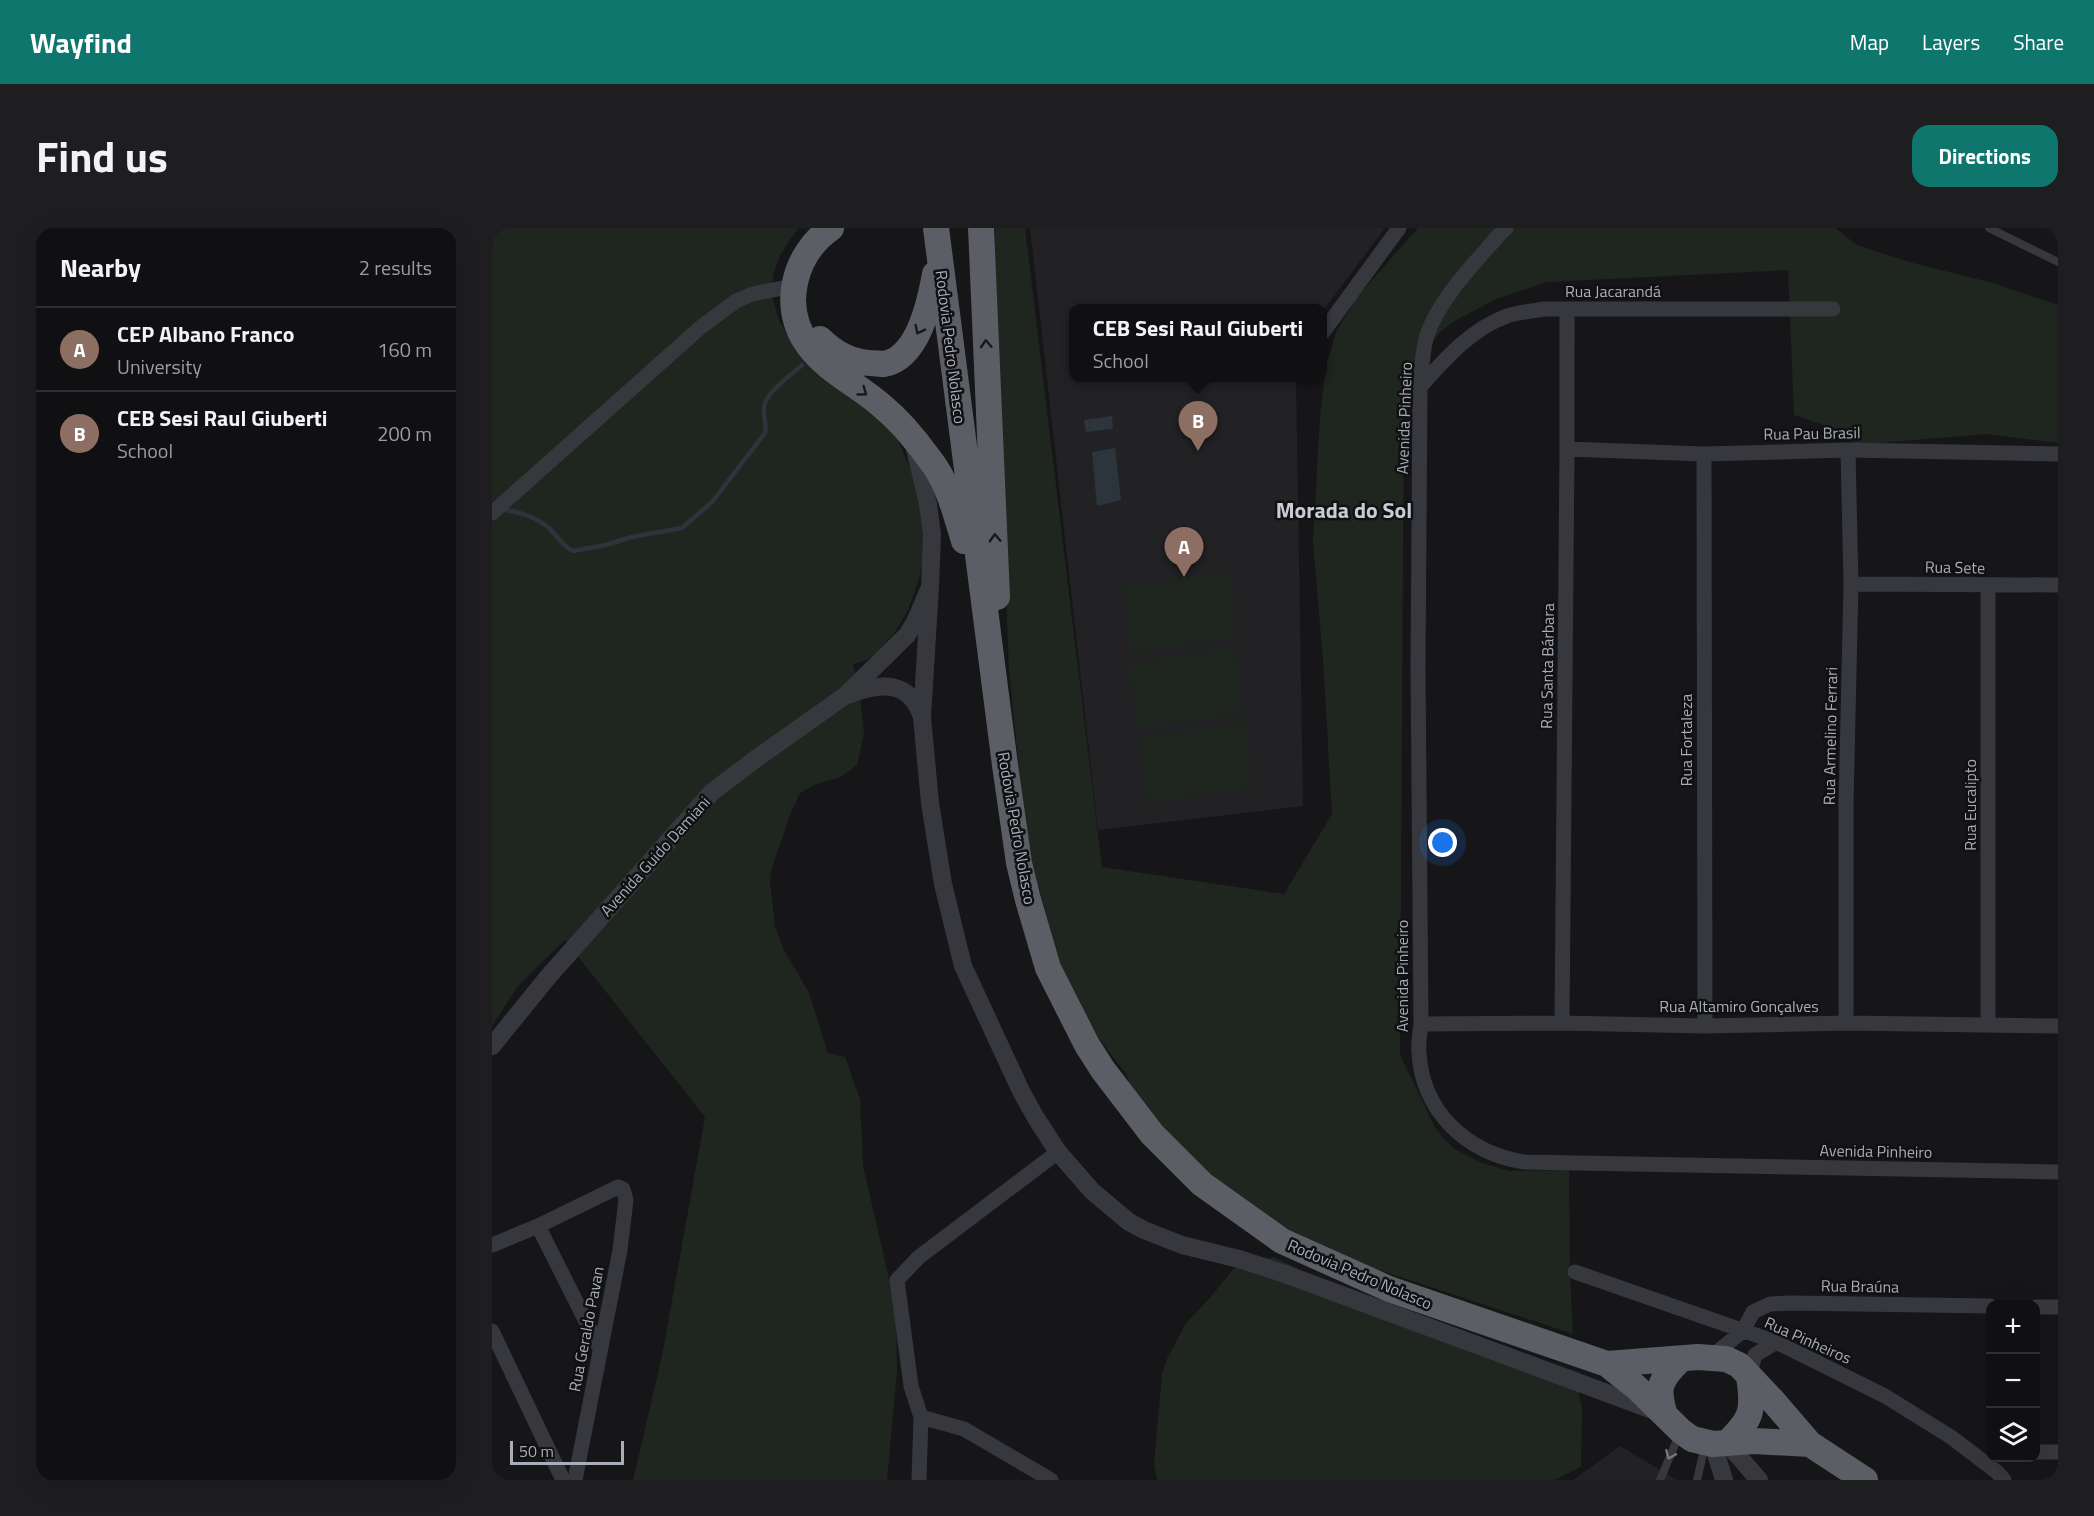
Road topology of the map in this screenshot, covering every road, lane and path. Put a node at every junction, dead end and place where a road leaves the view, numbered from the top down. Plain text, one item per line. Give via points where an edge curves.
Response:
1 (831, 228) edge
2 (850, 228) edge
3 (936, 228) edge
4 (981, 228) edge
5 (1399, 228) edge
6 (1506, 228) edge
7 (1989, 228) edge
8 (939, 253) junction
9 (2058, 262) edge
10 (793, 286) junction
11 (1567, 309) junction
12 (1833, 309) dead end
13 (1327, 327) edge
14 (1420, 387) junction
15 (913, 439) junction
16 (1567, 448) junction
17 (1848, 450) junction
18 (1704, 454) junction
19 (2058, 454) edge
20 (492, 513) edge
21 (1851, 584) junction
22 (2058, 585) edge
23 (1988, 586) junction
24 (930, 587) junction
25 (983, 598) junction
26 (846, 696) junction
27 (922, 717) junction
28 (1005, 765) junction
29 (1562, 1023) junction
30 (1846, 1023) junction
31 (1421, 1024) junction
32 (1988, 1024) junction
33 (1705, 1026) junction
34 (2058, 1026) edge
35 (492, 1046) edge
36 (1058, 1152) junction
37 (2058, 1172) edge
38 (538, 1226) junction
39 (492, 1245) edge
40 (1575, 1272) dead end
41 (1986, 1306) edge
42 (2040, 1307) edge
43 (2058, 1307) edge
44 (492, 1330) edge
45 (1743, 1331) junction
46 (1776, 1342) junction
47 (600, 1349) junction
48 (1712, 1356) junction
49 (1681, 1359) junction
50 (1607, 1364) junction
51 (1749, 1376) junction
52 (921, 1417) junction
53 (1673, 1423) junction
54 (1715, 1444) junction
55 (1810, 1444) junction
56 (1971, 1452) junction
57 (1986, 1452) edge
58 (2040, 1452) edge
59 (2058, 1452) edge
60 (563, 1480) edge
61 (575, 1480) edge
62 (919, 1480) edge
63 (1052, 1480) edge
64 (1660, 1480) edge
65 (1697, 1480) edge
66 (1724, 1480) edge
67 (1759, 1480) edge
68 (1865, 1480) edge
69 (2004, 1480) edge

1 - 10 highway via 803,258
8 -> 2 highway via 929,304 912,343 884,364 859,363 828,348 814,333 803,296 816,261
3 - 8 highway, Rodovia Pedro Nolasco
28 -> 4 highway
5 - 13 street
6 - 14 street, Avenida Pinheiro via 1454,289 1432,323 1424,348
7 - 9 lane
8 - 25 highway, Rodovia Pedro Nolasco
10 -> 15 highway via 795,318 808,345 825,363 883,406
10 - 20 street via 736,301 701,327
11 - 12 street, Rua Jacarandá
11 - 14 street, Rua Jacarandá via 1526,312 1492,323 1453,350
11 - 16 street, Rua Santa Bárbara
14 - 31 street, Avenida Pinheiro
15 - 24 street, Avenida Guido Damiani via 932,535
15 - 25 highway via 942,477
16 - 18 street, Rua Pau Brasil
16 - 29 street, Rua Santa Bárbara
17 - 18 street, Rua Pau Brasil
17 - 19 street, Rua Pau Brasil
17 - 21 street, Rua Armelino Ferrari
18 - 33 street, Rua Fortaleza
21 - 23 street, Rua Sete
21 - 30 street, Rua Armelino Ferrari
22 - 23 street, Rua Sete
23 - 32 street, Rua Eucalipto
24 - 26 street, Avenida Guido Damiani via 907,635
24 - 27 street
25 - 28 highway, Rodovia Pedro Nolasco
26 - 27 street, Avenida Guido Damiani via 871,686 900,689 911,696
26 - 35 street, Avenida Guido Damiani via 712,792
27 - 36 street via 943,884 963,966 1021,1090
28 - 50 highway, Rodovia Pedro Nolasco via 1019,863 1048,968 1087,1045 1110,1079 1152,1134 1202,1184 1282,1241 1309,1255 1389,1290
29 - 31 street, Rua Altamiro Gonçalves
29 - 33 street, Rua Altamiro Gonçalves
30 - 32 street, Rua Altamiro Gonçalves
30 - 33 street, Rua Altamiro Gonçalves
31 - 37 street, Avenida Pinheiro via 1419,1051 1426,1088 1442,1116 1468,1142 1510,1160
32 - 34 street, Rua Altamiro Gonçalves
36 - 52 street via 919,1257 897,1280 911,1386
36 - 53 street via 1099,1197 1144,1230 1285,1274
38 - 39 street
38 - 47 street
38 - 47 street, Rua Geraldo Pavan via 618,1187 623,1189 624,1220
40 - 45 street, Rua Pinheiros
41 - 45 street, Rua Braúna via 1770,1304 1753,1312
42 - 43 street
44 - 60 street
45 - 46 street, Rua Pinheiros
45 - 48 street, Rua Braúna
46 - 51 street via 1755,1355
46 - 56 street, Rua Pinheiros via 1885,1396
47 - 61 street, Rua Geraldo Pavan
48 - 49 highway, Rodovia Pedro Nolasco
48 - 51 highway, Rodovia Pedro Nolasco via 1739,1365
49 - 50 highway, Rodovia Pedro Nolasco
49 - 53 highway via 1663,1377 1659,1391
50 - 53 highway, Rodovia Pedro Nolasco
51 - 54 highway via 1753,1401 1746,1423
51 - 55 highway, Rodovia Pedro Nolasco
52 - 62 street
52 - 63 street via 964,1429
53 - 54 highway, Rodovia Pedro Nolasco via 1692,1439
53 -> 64 lane
54 - 55 highway
54 - 65 lane
54 - 66 street
54 - 67 street
55 - 68 highway, Rodovia Pedro Nolasco
56 - 57 street
56 - 69 street, Rua Pinheiros
58 - 59 street

